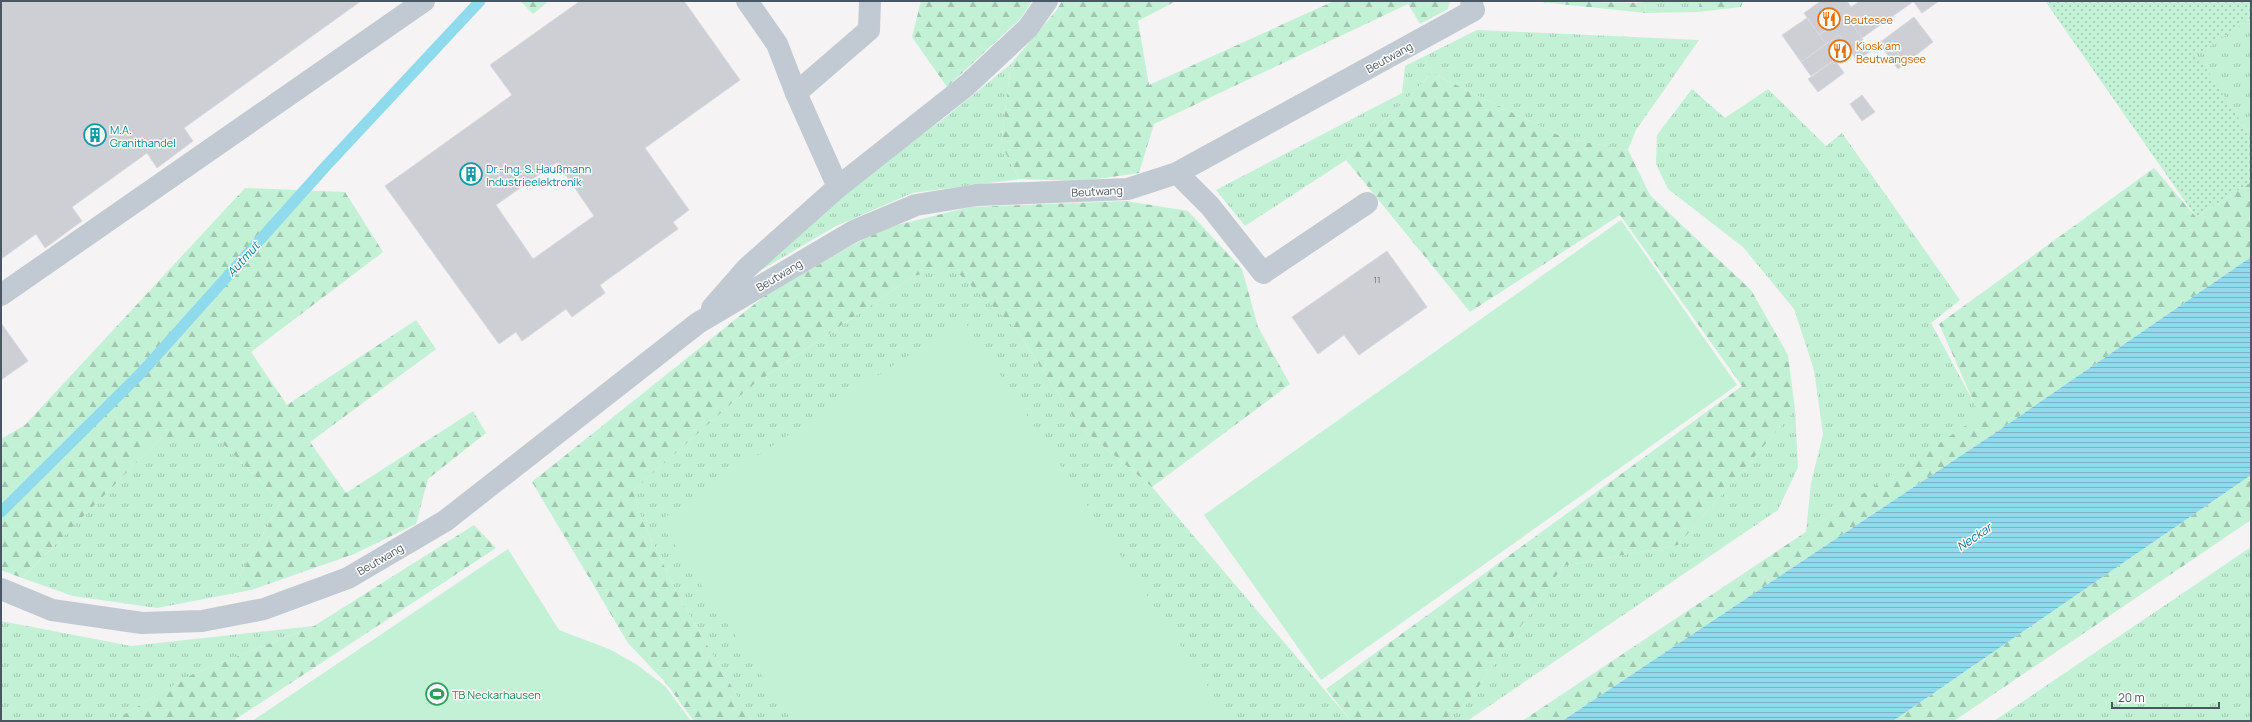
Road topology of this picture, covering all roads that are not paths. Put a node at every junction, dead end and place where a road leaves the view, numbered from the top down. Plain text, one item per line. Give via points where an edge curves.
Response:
1 (424, 1) edge
2 (747, 1) edge
3 (870, 1) edge
4 (1047, 1) edge
5 (1471, 1) edge
6 (796, 93) junction
7 (1177, 173) junction
8 (838, 187) junction
9 (1367, 203) dead end
10 (1, 295) edge
11 (698, 323) junction
12 (1, 589) edge

1 - 10 street
2 - 6 street via 777,44
3 - 6 street via 869,30
4 - 8 street, Beutwang via 1028,28 966,85
5 - 7 street, Beutwang via 1474,10
6 - 8 street
7 - 9 street via 1210,206 1263,273
7 - 11 street, Beutwang via 1128,189 977,195 916,205 854,231
8 - 11 street, Beutwang via 747,268
11 - 12 street, Beutwang via 445,521 348,578 264,609 202,621 142,623 52,610

